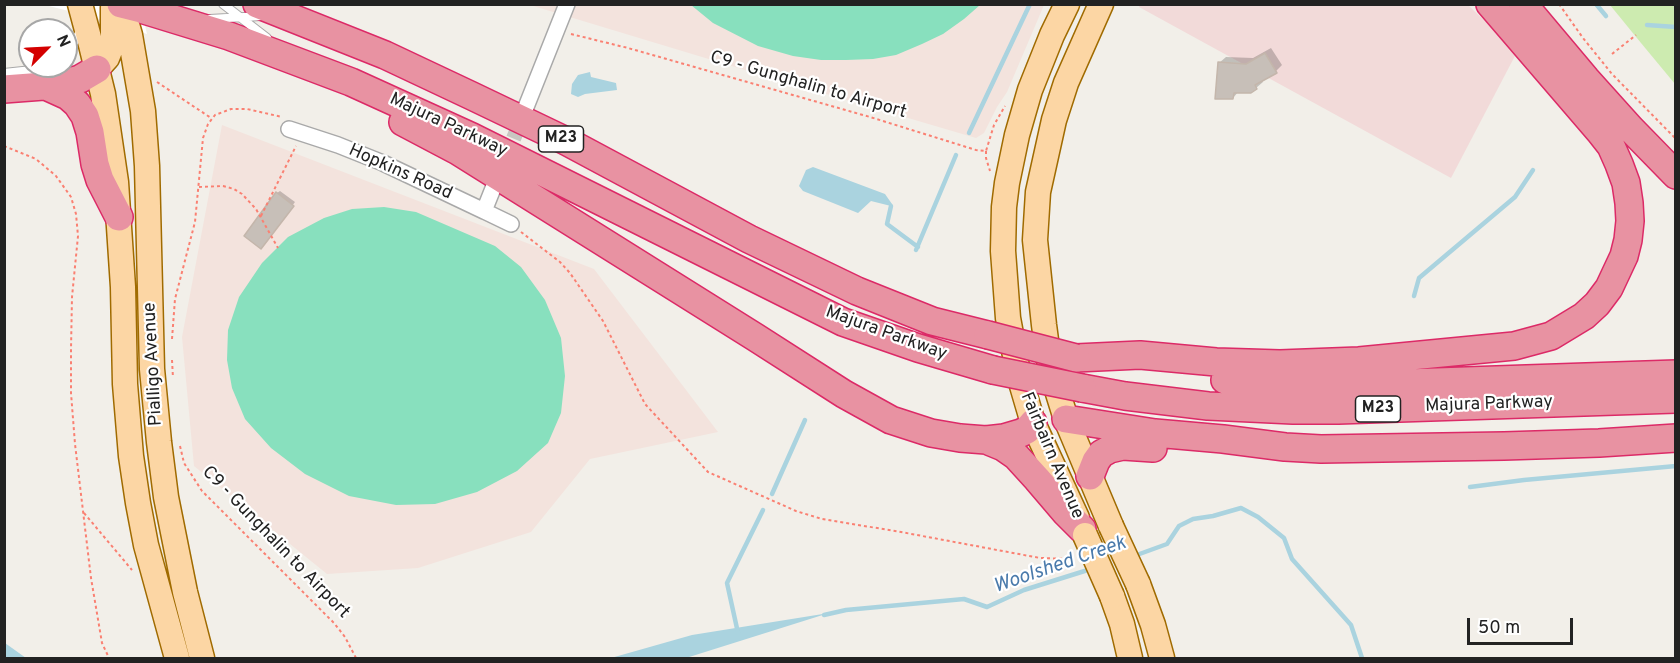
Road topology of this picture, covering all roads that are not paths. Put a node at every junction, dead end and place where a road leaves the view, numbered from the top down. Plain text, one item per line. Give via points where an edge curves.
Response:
1 (113, 4) edge
2 (223, 4) edge
3 (567, 4) edge
4 (1066, 4) edge
5 (1101, 4) edge
6 (1490, 4) edge
7 (1523, 4) edge
8 (128, 6) edge
9 (248, 11) edge
10 (82, 13) edge
11 (181, 21) junction
12 (78, 29) edge
13 (247, 43) junction
14 (298, 62) junction
15 (40, 78) edge
16 (48, 78) edge
17 (57, 78) edge
18 (100, 82) junction
19 (4, 89) edge
20 (526, 107) tunnel mouth
21 (293, 127) road end
22 (1676, 175) edge
23 (494, 186) dead end
24 (484, 211) junction
25 (119, 217) junction
26 (512, 224) road end
27 (1048, 355) junction
28 (1076, 358) junction
29 (1676, 374) edge
30 (1676, 399) edge
31 (1036, 418) junction
32 (1066, 419) junction
33 (1676, 438) edge
34 (986, 440) junction
35 (1285, 447) junction
36 (1090, 476) junction
37 (1083, 540) junction
38 (177, 658) edge
39 (202, 658) edge
40 (1130, 658) edge
41 (1162, 658) edge

1 - 18 main road via 113,43
2 - 9 lane
3 - 20 street
4 - 31 main road, Fairbairn Avenue via 1024,109 1004,207 1004,270 1012,346 1023,392
5 - 27 main road, Fairbairn Avenue via 1066,82 1038,192 1035,240
6 - 28 highway via 1611,146 1626,183 1630,221 1624,256 1604,296 1584,316 1551,336 1514,346 1359,361 1280,364 1140,355
7 - 22 highway via 1594,88
8 - 11 highway, Majura Parkway / M23
8 - 39 main road, Pialligo Avenue via 147,166 152,369 159,442 180,569
9 - 11 lane
9 - 14 lane
9 - 28 highway, Majura Parkway / M23, bridge via 283,14 385,55 545,131 749,239 857,291 932,321
10 - 12 lane
10 - 18 main road, Pialligo Avenue
11 - 13 highway, Majura Parkway / M23
13 - 14 highway, Majura Parkway / M23
13 - 34 highway via 293,70 458,151 880,415 931,433
14 - 30 highway, Majura Parkway / M23, bridge via 443,122 843,322 993,370 1125,396 1208,406 1293,410
15 - 19 highway
16 - 25 highway via 85,116 100,180
17 - 18 highway via 73,81 89,75
18 - 25 main road, Pialligo Avenue
21 - 24 street, Hopkins Road via 383,163
23 - 24 street
24 - 26 street, Hopkins Road
25 - 38 main road, Pialligo Avenue via 125,384 133,468 146,545
27 - 31 main road via 1044,398
27 - 32 main road, Fairbairn Avenue
28 - 29 highway, Majura Parkway / M23 via 1185,376 1284,384
31 - 32 main road
31 - 34 highway via 1021,433
31 - 37 main road, Fairbairn Avenue
32 - 35 highway
32 - 36 main road, Fairbairn Avenue
33 - 35 highway via 1487,447
34 - 37 highway via 1016,456 1073,521
35 - 36 highway via 1225,455 1119,446 1099,456
36 - 41 main road, Fairbairn Avenue, bridge via 1138,584
37 - 40 main road, Fairbairn Avenue, bridge via 1112,596

